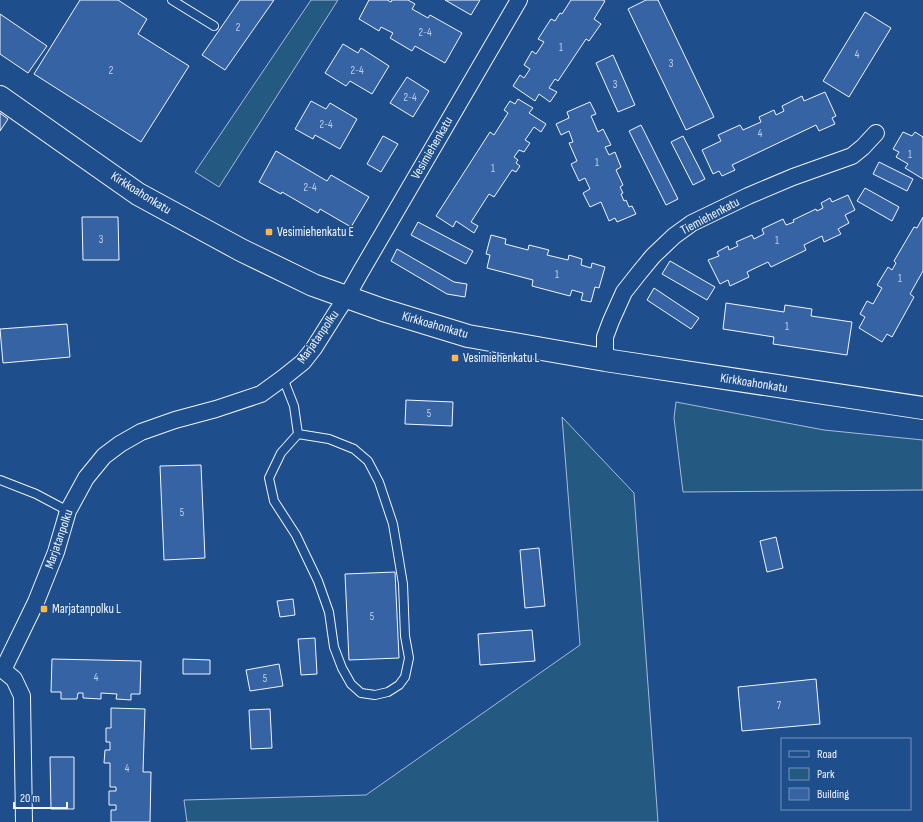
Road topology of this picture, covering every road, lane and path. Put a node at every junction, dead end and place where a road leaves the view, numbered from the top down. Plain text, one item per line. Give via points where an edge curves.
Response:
1 (172, 0) edge
2 (519, 0) edge
3 (214, 26) dead end
4 (0, 97) edge
5 (876, 133) dead end
6 (347, 296) junction
7 (605, 360) junction
8 (283, 378) junction
9 (923, 408) edge
10 (298, 434) junction
11 (0, 480) edge
12 (68, 511) junction
13 (1, 670) edge
14 (24, 822) edge

1 - 3 lane
2 - 6 street, Vesimiehenkatu
4 - 6 street, Kirkkoahonkatu via 138,194 241,250 313,285
5 - 7 street, Tiemiehenkatu via 852,156 748,196 692,223 674,236 653,256 624,292 605,337
6 - 7 street, Kirkkoahonkatu via 468,336
6 - 8 street, Marjatanpolku via 314,348 303,362
7 - 9 street, Kirkkoahonkatu
8 - 10 lane via 294,406
8 - 12 street, Marjatanpolku via 261,394 141,432 120,444 104,456 86,478
10 - 10 lane via 329,439 354,449 368,462 380,482 393,524 402,576 408,658 405,677 399,685 388,692 376,695 361,693 351,684 334,647 329,612 318,581 296,535 274,501 269,478 281,453
11 - 12 lane via 36,494
12 - 13 street, Marjatanpolku via 53,560 36,602
13 - 14 street, Marjatanpolku via 14,679 22,696

